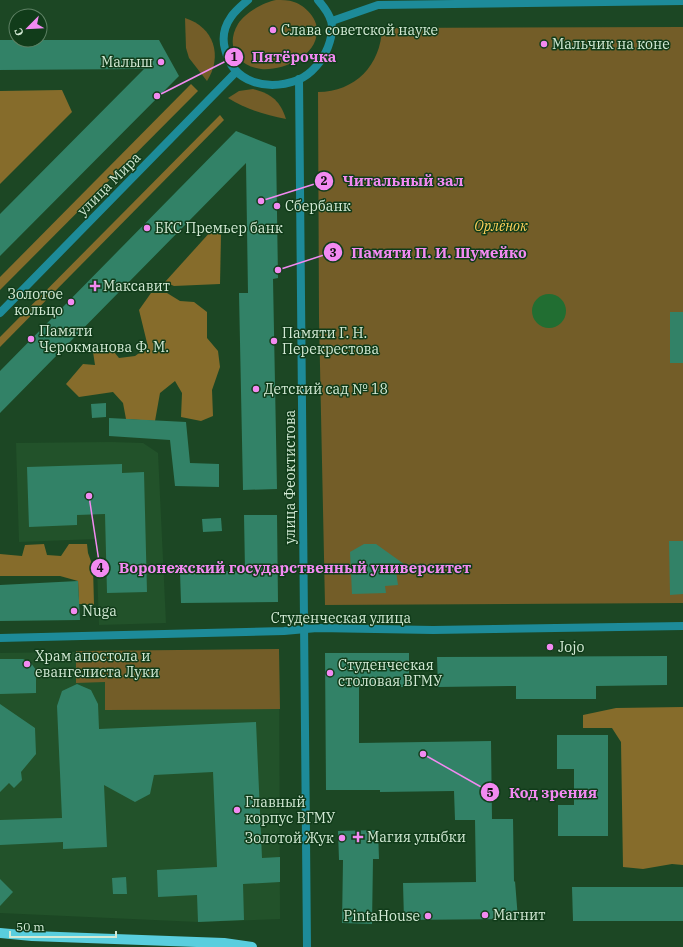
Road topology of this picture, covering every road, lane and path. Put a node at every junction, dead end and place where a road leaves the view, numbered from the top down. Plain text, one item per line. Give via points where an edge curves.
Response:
1 (248, 0) edge
2 (318, 0) edge
3 (683, 2) edge
4 (332, 21) junction
5 (236, 72) junction
6 (299, 80) junction
7 (0, 313) edge
8 (683, 626) edge
9 (304, 630) junction
10 (0, 638) edge
11 (0, 933) edge
12 (252, 947) edge
13 (307, 947) edge

1 - 5 street via 231,17 224,31 226,53
2 - 4 street
3 - 4 street via 378,5
4 - 6 street via 333,32 325,55 310,73
5 - 6 street via 246,79 271,85
5 - 7 street, улица Мира
6 - 9 street, улица Феоктистова
8 - 9 street, Студенческая улица
9 - 10 street, Студенческая улица
9 - 13 street, улица Феоктистова
11 - 12 main road via 224,943

